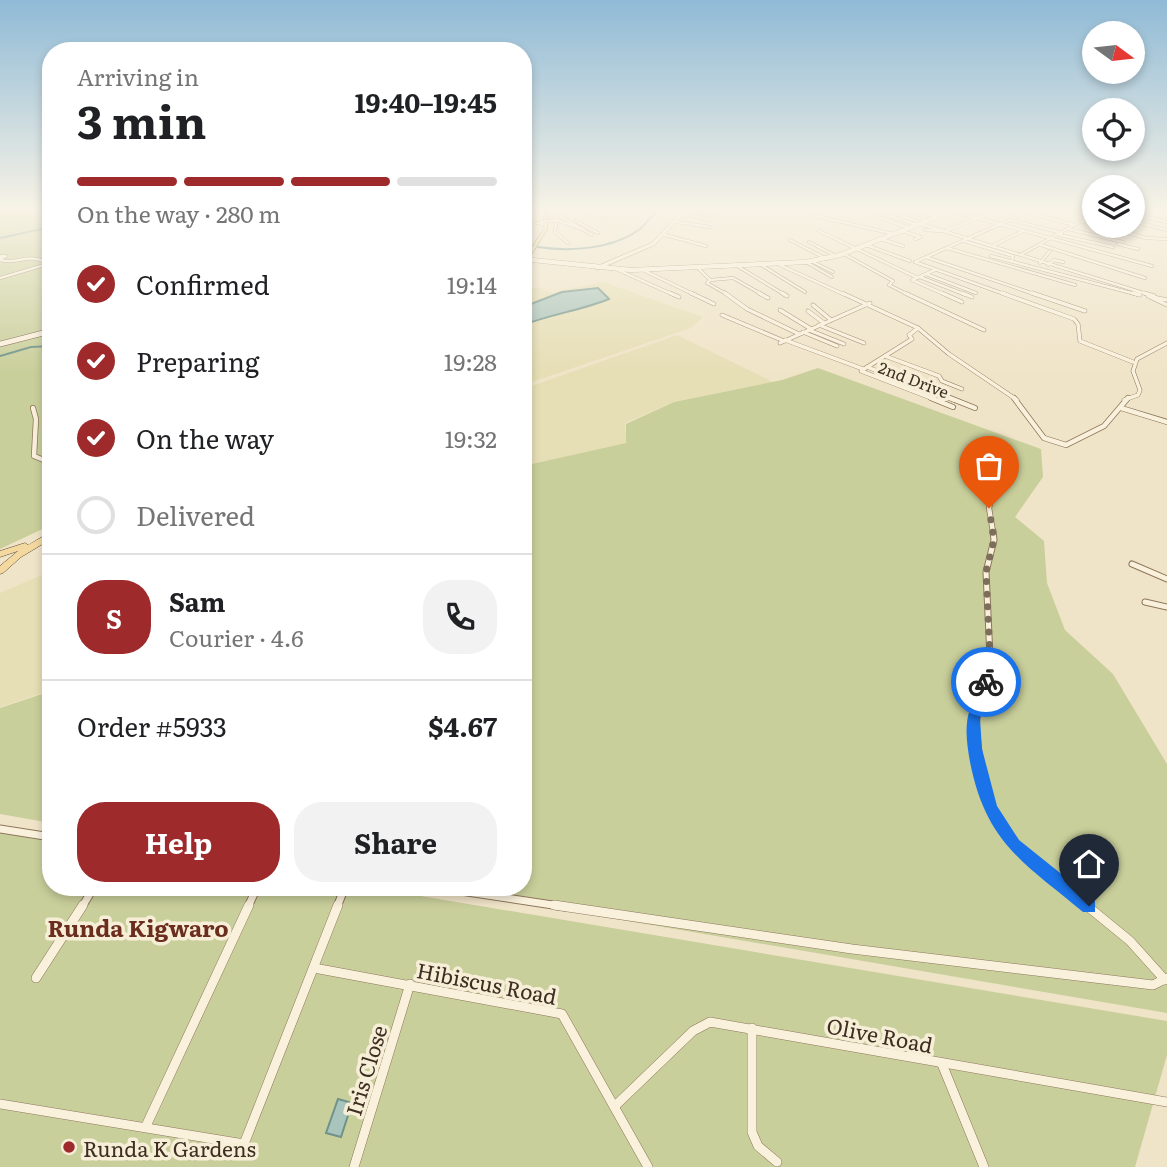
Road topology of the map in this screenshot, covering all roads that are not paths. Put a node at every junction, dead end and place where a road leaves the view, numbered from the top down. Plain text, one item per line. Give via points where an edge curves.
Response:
1 (569, 264) edge
2 (606, 264) edge
3 (785, 264) edge
4 (811, 264) edge
5 (818, 264) edge
6 (863, 264) edge
7 (892, 264) edge
8 (921, 264) edge
9 (948, 264) edge
10 (1004, 264) edge
11 (1060, 264) edge
12 (1104, 264) edge
13 (1146, 264) edge
14 (42, 265) edge
15 (780, 265) junction
16 (1028, 265) edge
17 (1048, 265) edge
18 (763, 266) junction
19 (1152, 266) dead end
20 (738, 267) junction
21 (1055, 267) junction
22 (597, 268) junction
23 (616, 269) junction
24 (699, 269) junction
25 (643, 270) junction
26 (935, 270) junction
27 (926, 274) junction
28 (0, 278) edge
29 (919, 278) junction
30 (1145, 278) dead end
31 (710, 280) junction
32 (1075, 285) dead end
33 (805, 292) dead end
34 (976, 293) dead end
35 (787, 296) dead end
36 (1148, 296) junction
37 (1154, 296) junction
38 (679, 297) dead end
39 (972, 297) dead end
40 (768, 298) dead end
41 (962, 302) dead end
42 (870, 303) junction
43 (1166, 303) edge
44 (714, 304) dead end
45 (813, 305) dead end
46 (1155, 308) dead end
47 (780, 310) dead end
48 (808, 311) dead end
49 (1085, 311) dead end
50 (722, 315) dead end
51 (831, 320) junction
52 (822, 324) junction
53 (918, 328) junction
54 (810, 330) junction
55 (984, 330) dead end
56 (801, 333) junction
57 (42, 334) edge
58 (783, 341) junction
59 (864, 343) dead end
60 (1167, 343) edge
61 (0, 344) edge
62 (844, 344) dead end
63 (837, 346) dead end
64 (885, 356) junction
65 (1133, 362) junction
66 (865, 368) junction
67 (962, 389) dead end
68 (953, 407) dead end
69 (33, 408) dead end
70 (975, 408) dead end
71 (1121, 408) junction
72 (1167, 422) edge
73 (42, 459) edge
74 (992, 497) dead end
75 (42, 537) edge
76 (3, 556) edge
77 (1132, 564) dead end
78 (0, 570) edge
79 (1167, 579) edge
80 (1145, 603) dead end
81 (1167, 607) edge
82 (0, 829) edge
83 (42, 836) edge
84 (88, 896) edge
85 (253, 896) edge
86 (342, 896) edge
87 (495, 896) edge
88 (314, 968) junction
89 (36, 978) dead end
90 (1166, 979) edge
91 (410, 984) junction
92 (752, 1028) junction
93 (942, 1064) junction
94 (1167, 1102) edge
95 (0, 1104) edge
96 (616, 1105) junction
97 (146, 1126) junction
98 (777, 1162) dead end
99 (354, 1167) edge
100 (648, 1167) edge
101 (984, 1167) edge

1 - 22 main road
2 - 22 street
3 - 15 main road
4 - 5 street via 832,274
6 - 55 street via 894,282 889,285
7 - 29 street
8 - 26 street
9 - 49 street
10 - 32 street
11 - 21 street
12 - 30 street
13 - 19 street
14 - 28 street
15 - 18 main road
15 - 42 street
16 - 36 street
17 - 21 street
18 - 20 main road
18 - 33 street
20 - 24 main road
20 - 35 street
21 - 37 street
22 - 23 main road
23 - 25 main road
23 - 38 street
24 - 25 main road
24 - 31 street
25 - 44 street
26 - 27 street
26 - 65 street via 1073,318 1080,341
27 - 29 street
27 - 34 street
29 - 39 street
29 - 41 street via 912,280
31 - 40 street via 733,278
31 - 56 street via 708,283 747,309
36 - 37 street
36 - 43 street
37 - 43 street
42 - 51 street
42 - 53 street
43 - 46 street
45 - 51 street
47 - 54 street
48 - 52 street
50 - 58 street
51 - 52 street
52 - 54 street
52 - 59 street
53 - 64 street, 2nd Drive via 909,335 912,339
53 - 71 street via 1018,401 1051,442 1071,444 1104,426
54 - 56 street
54 - 62 street
56 - 58 street
56 - 63 street
57 - 61 main road
58 - 66 street
60 - 65 street
64 - 66 street, 2nd Drive
64 - 67 street
65 - 71 street via 1140,393 1124,400
66 - 68 street, 2nd Drive via 861,371
66 - 70 street
69 - 73 street via 34,456
71 - 72 street
74 - 90 street via 989,508 994,540 986,572 990,657 973,719 983,788 1014,845 1130,941
75 - 76 main road
76 - 78 main road
77 - 79 street
80 - 81 street
82 - 83 street
84 - 89 street
85 - 97 street
86 - 88 street
87 - 90 street via 852,949 1153,985
88 - 91 street, Hibiscus Road
88 - 97 street via 244,1144
91 - 96 street, Hibiscus Road via 562,1014
91 - 99 street, Iris Close
92 - 93 street, Olive Road
92 - 96 street, Olive Road via 702,1025
92 - 98 street via 751,1132 758,1146
93 - 94 street, Olive Road
93 - 101 street
95 - 97 street
96 - 100 street, Hibiscus Road

